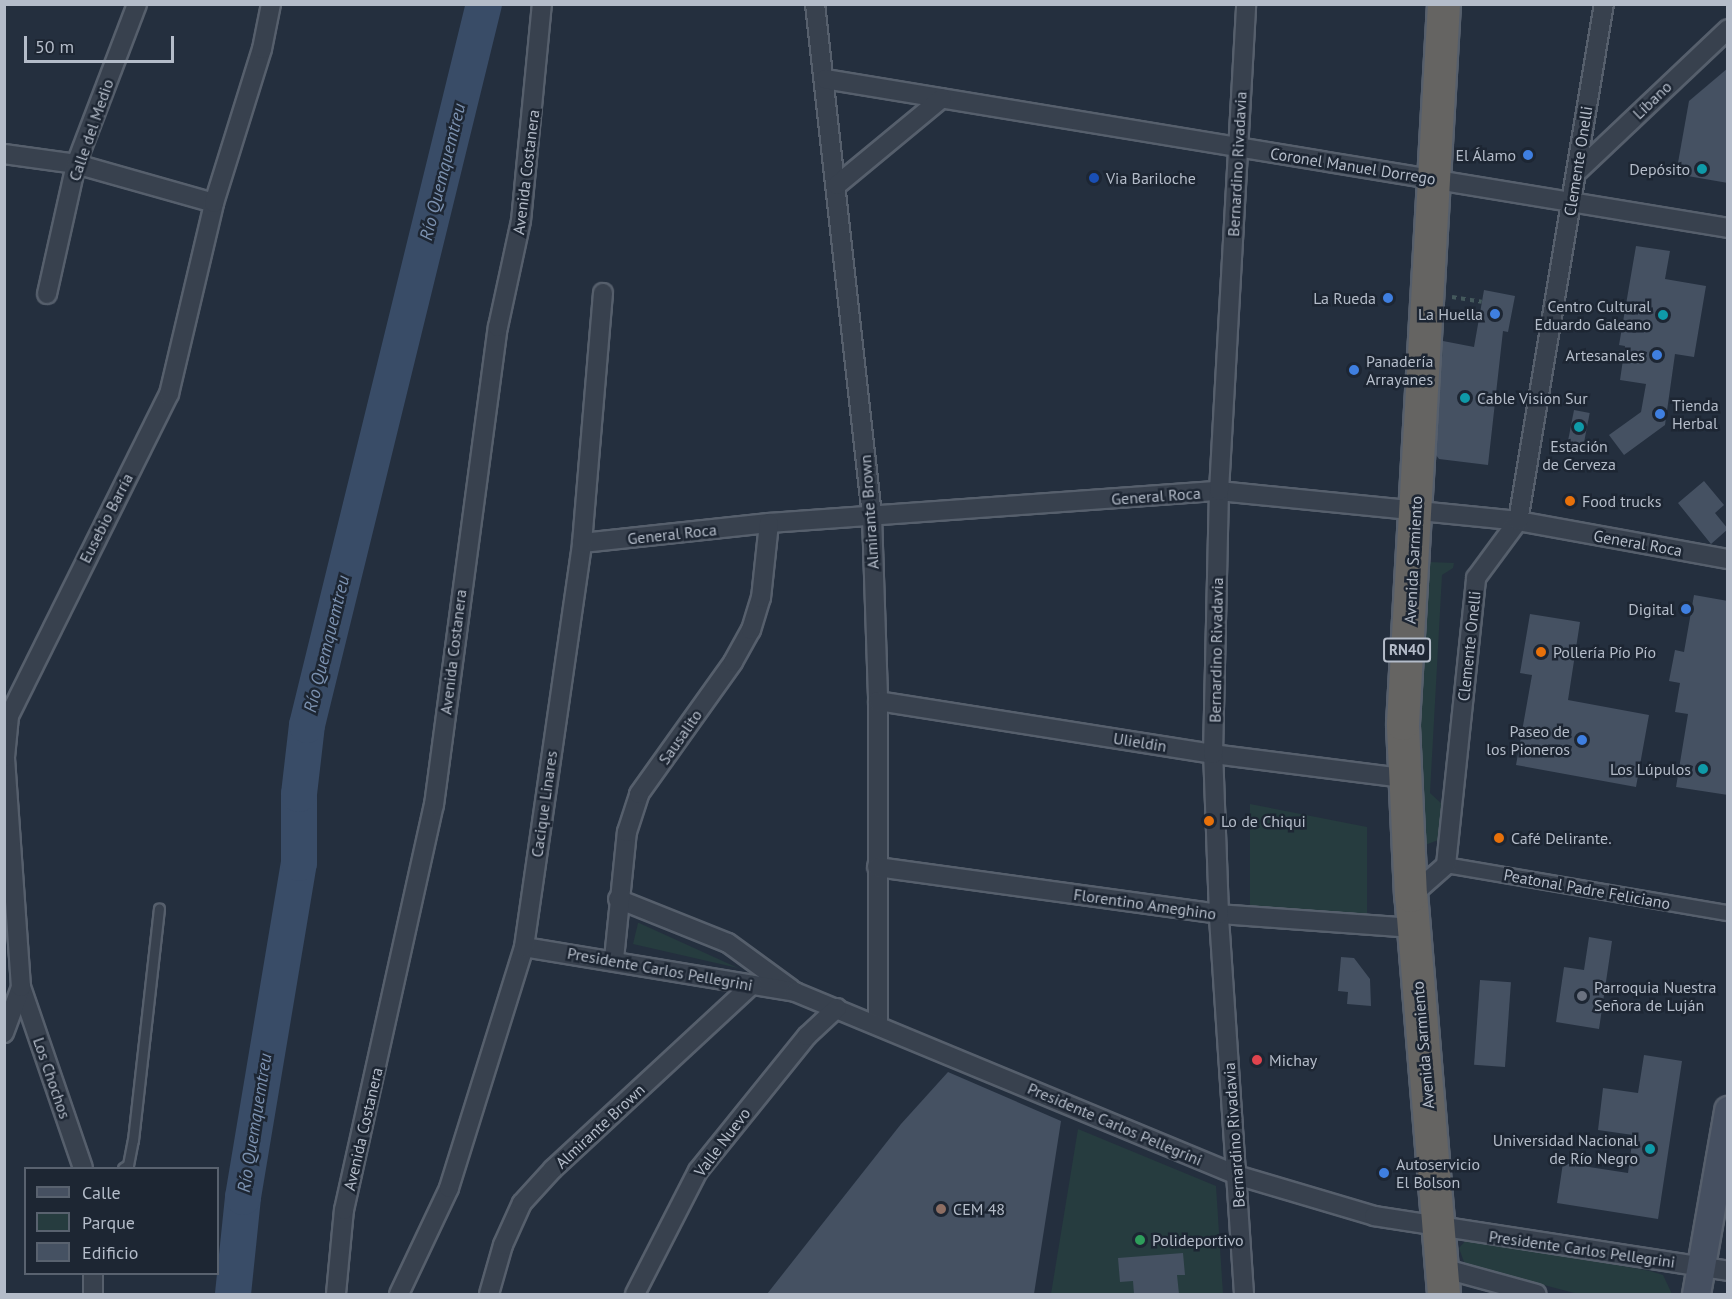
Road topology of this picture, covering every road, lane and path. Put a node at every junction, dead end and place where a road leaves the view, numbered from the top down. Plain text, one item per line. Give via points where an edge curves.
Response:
1 (137, 4) edge
2 (271, 4) edge
3 (542, 4) edge
4 (815, 4) edge
5 (1246, 4) edge
6 (1444, 4) edge
7 (1604, 4) edge
8 (1728, 29) edge
9 (825, 79) junction
10 (942, 99) junction
11 (1238, 147) junction
12 (4, 154) edge
13 (76, 164) junction
14 (1577, 172) junction
15 (1436, 180) junction
16 (837, 186) junction
17 (1572, 202) junction
18 (214, 203) junction
19 (1728, 228) edge
20 (603, 293) dead end
21 (1431, 293) junction
22 (47, 294) dead end
23 (1482, 302) dead end
24 (1220, 491) junction
25 (1415, 512) junction
26 (872, 516) junction
27 (1518, 522) junction
28 (769, 524) junction
29 (582, 543) junction
30 (1728, 559) edge
31 (878, 701) junction
32 (1214, 754) junction
33 (1404, 778) junction
34 (1446, 865) junction
35 (877, 867) junction
36 (1411, 896) junction
37 (618, 899) junction
38 (159, 908) dead end
39 (1728, 913) edge
40 (1219, 914) junction
41 (1413, 928) junction
42 (11, 939) edge
43 (524, 947) junction
44 (614, 959) junction
45 (752, 985) junction
46 (21, 987) junction
47 (795, 992) junction
48 (837, 1008) junction
49 (878, 1023) junction
50 (4, 1033) edge
51 (1728, 1110) edge
52 (83, 1167) edge
53 (125, 1167) edge
54 (1236, 1175) junction
55 (1437, 1227) junction
56 (1701, 1266) junction
57 (1728, 1271) edge
58 (93, 1275) edge
59 (1443, 1281) edge
60 (93, 1294) edge
61 (336, 1294) edge
62 (399, 1294) edge
63 (489, 1294) edge
64 (634, 1294) edge
65 (1244, 1294) edge
66 (1537, 1294) edge
67 (1696, 1294) edge

1 - 13 street, Calle del Medio
2 - 18 street, Eusebio Barría via 262,49
3 - 61 street, Avenida Costanera via 521,221 498,327 434,805 344,1210
4 - 9 street, Almirante Brown
5 - 11 street, Bernardino Rivadavia
6 - 15 highway, Avenida Sarmiento / RN40
7 - 14 street, Clemente Onelli
8 - 14 street, Líbano
9 - 10 street, Coronel Manuel Dorrego
9 - 16 street, Almirante Brown
10 - 11 street, Coronel Manuel Dorrego
10 - 16 street
11 - 15 street, Coronel Manuel Dorrego
11 - 24 street, Bernardino Rivadavia
12 - 13 street
13 - 18 street
13 - 22 street, Calle del Medio
14 - 17 street, Clemente Onelli
15 - 17 street, Coronel Manuel Dorrego
15 - 21 highway, Avenida Sarmiento / RN40
16 - 26 street, Almirante Brown
17 - 19 street, Coronel Manuel Dorrego
17 - 27 street, Clemente Onelli
18 - 42 street, Eusebio Barría via 169,394 9,716 5,757
20 - 29 street, Cacique Linares
21 - 23 path
21 - 25 highway, Avenida Sarmiento / RN40
24 - 25 street, General Roca
24 - 26 street, General Roca
24 - 32 street, Bernardino Rivadavia
25 - 27 street, General Roca
25 - 33 highway, Avenida Sarmiento / RN40
26 - 28 street, General Roca
26 - 31 street, Almirante Brown
27 - 30 street, General Roca
27 - 34 street, Clemente Onelli via 1476,578
28 - 29 street, General Roca
28 - 37 street, Sausalito via 761,598 751,630 733,662 639,794 627,832
29 - 43 street, Cacique Linares
31 - 32 street, Ulieldin
31 - 35 street, Almirante Brown
32 - 33 street, Ulieldin
32 - 40 street, Bernardino Rivadavia
33 - 36 highway, Avenida Sarmiento / RN40
34 - 36 street
34 - 39 street, Peatonal Padre Feliciano
35 - 40 street, Florentino Ameghino
35 - 49 street, Almirante Brown
36 - 41 highway, Avenida Sarmiento / RN40
37 - 44 street, Sausalito
37 - 47 street, Presidente Carlos Pellegrini via 728,943
38 - 53 lane via 133,1140
40 - 41 street, Florentino Ameghino
40 - 54 street, Bernardino Rivadavia
41 - 55 highway, Avenida Sarmiento / RN40
42 - 46 street, Eusebio Barría
43 - 44 street, Presidente Carlos Pellegrini
43 - 62 street, Cacique Linares via 449,1188
44 - 45 street, Presidente Carlos Pellegrini
45 - 47 street, Presidente Carlos Pellegrini
45 - 63 street, Almirante Brown via 553,1169 522,1203 503,1245
46 - 50 street, Eusebio Barría
46 - 52 street, Los Chochos
47 - 48 street, Presidente Carlos Pellegrini
48 - 49 street, Presidente Carlos Pellegrini
48 - 64 street, Valle Nuevo via 807,1036 698,1171
49 - 54 street, Presidente Carlos Pellegrini
51 - 56 main road
54 - 55 street, Presidente Carlos Pellegrini via 1374,1216
54 - 65 street, Bernardino Rivadavia
55 - 56 street, Presidente Carlos Pellegrini
55 - 59 highway, Avenida Sarmiento / RN40
56 - 57 street, Presidente Carlos Pellegrini
56 - 67 main road
58 - 60 street
59 - 66 street

